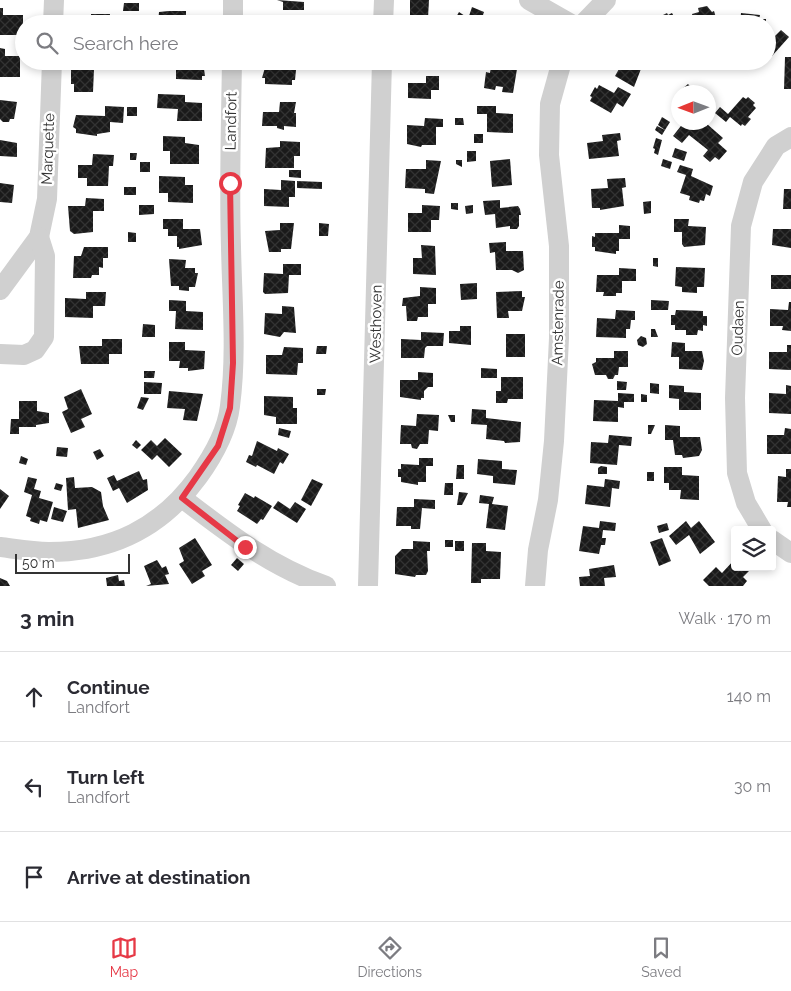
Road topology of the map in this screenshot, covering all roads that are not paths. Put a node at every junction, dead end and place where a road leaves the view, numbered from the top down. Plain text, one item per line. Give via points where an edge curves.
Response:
1 (54, 0) edge
2 (233, 0) edge
3 (384, 0) edge
4 (529, 0) edge
5 (606, 0) edge
6 (53, 15) edge
7 (232, 15) edge
8 (383, 15) edge
9 (555, 15) edge
10 (592, 15) edge
11 (52, 70) edge
12 (232, 70) edge
13 (382, 70) edge
14 (559, 70) edge
15 (791, 137) edge
16 (40, 237) junction
17 (0, 290) edge
18 (0, 354) edge
19 (182, 498) junction
20 (760, 526) edge
21 (776, 543) edge
22 (0, 547) edge
23 (791, 553) edge
24 (326, 586) edge
25 (368, 586) edge
26 (535, 586) edge

1 - 6 street
2 - 7 street
3 - 8 street
4 - 9 street
5 - 10 street
11 - 16 street, Marquette via 46,199
12 - 19 street, Landfort via 233,363 230,408 218,446
13 - 25 street, Westhoven
14 - 26 street, Amstenrade via 550,104 549,155 559,246 559,338 554,441
15 - 20 street, Oudaen via 776,146 752,182 741,226 737,473 746,503
16 - 17 street, Marquette
16 - 18 street, Marquette via 45,256 44,337 34,350 24,355
19 - 22 street, Landfort via 153,523 106,544 47,552
19 - 24 street via 245,547 296,575
21 - 23 street

